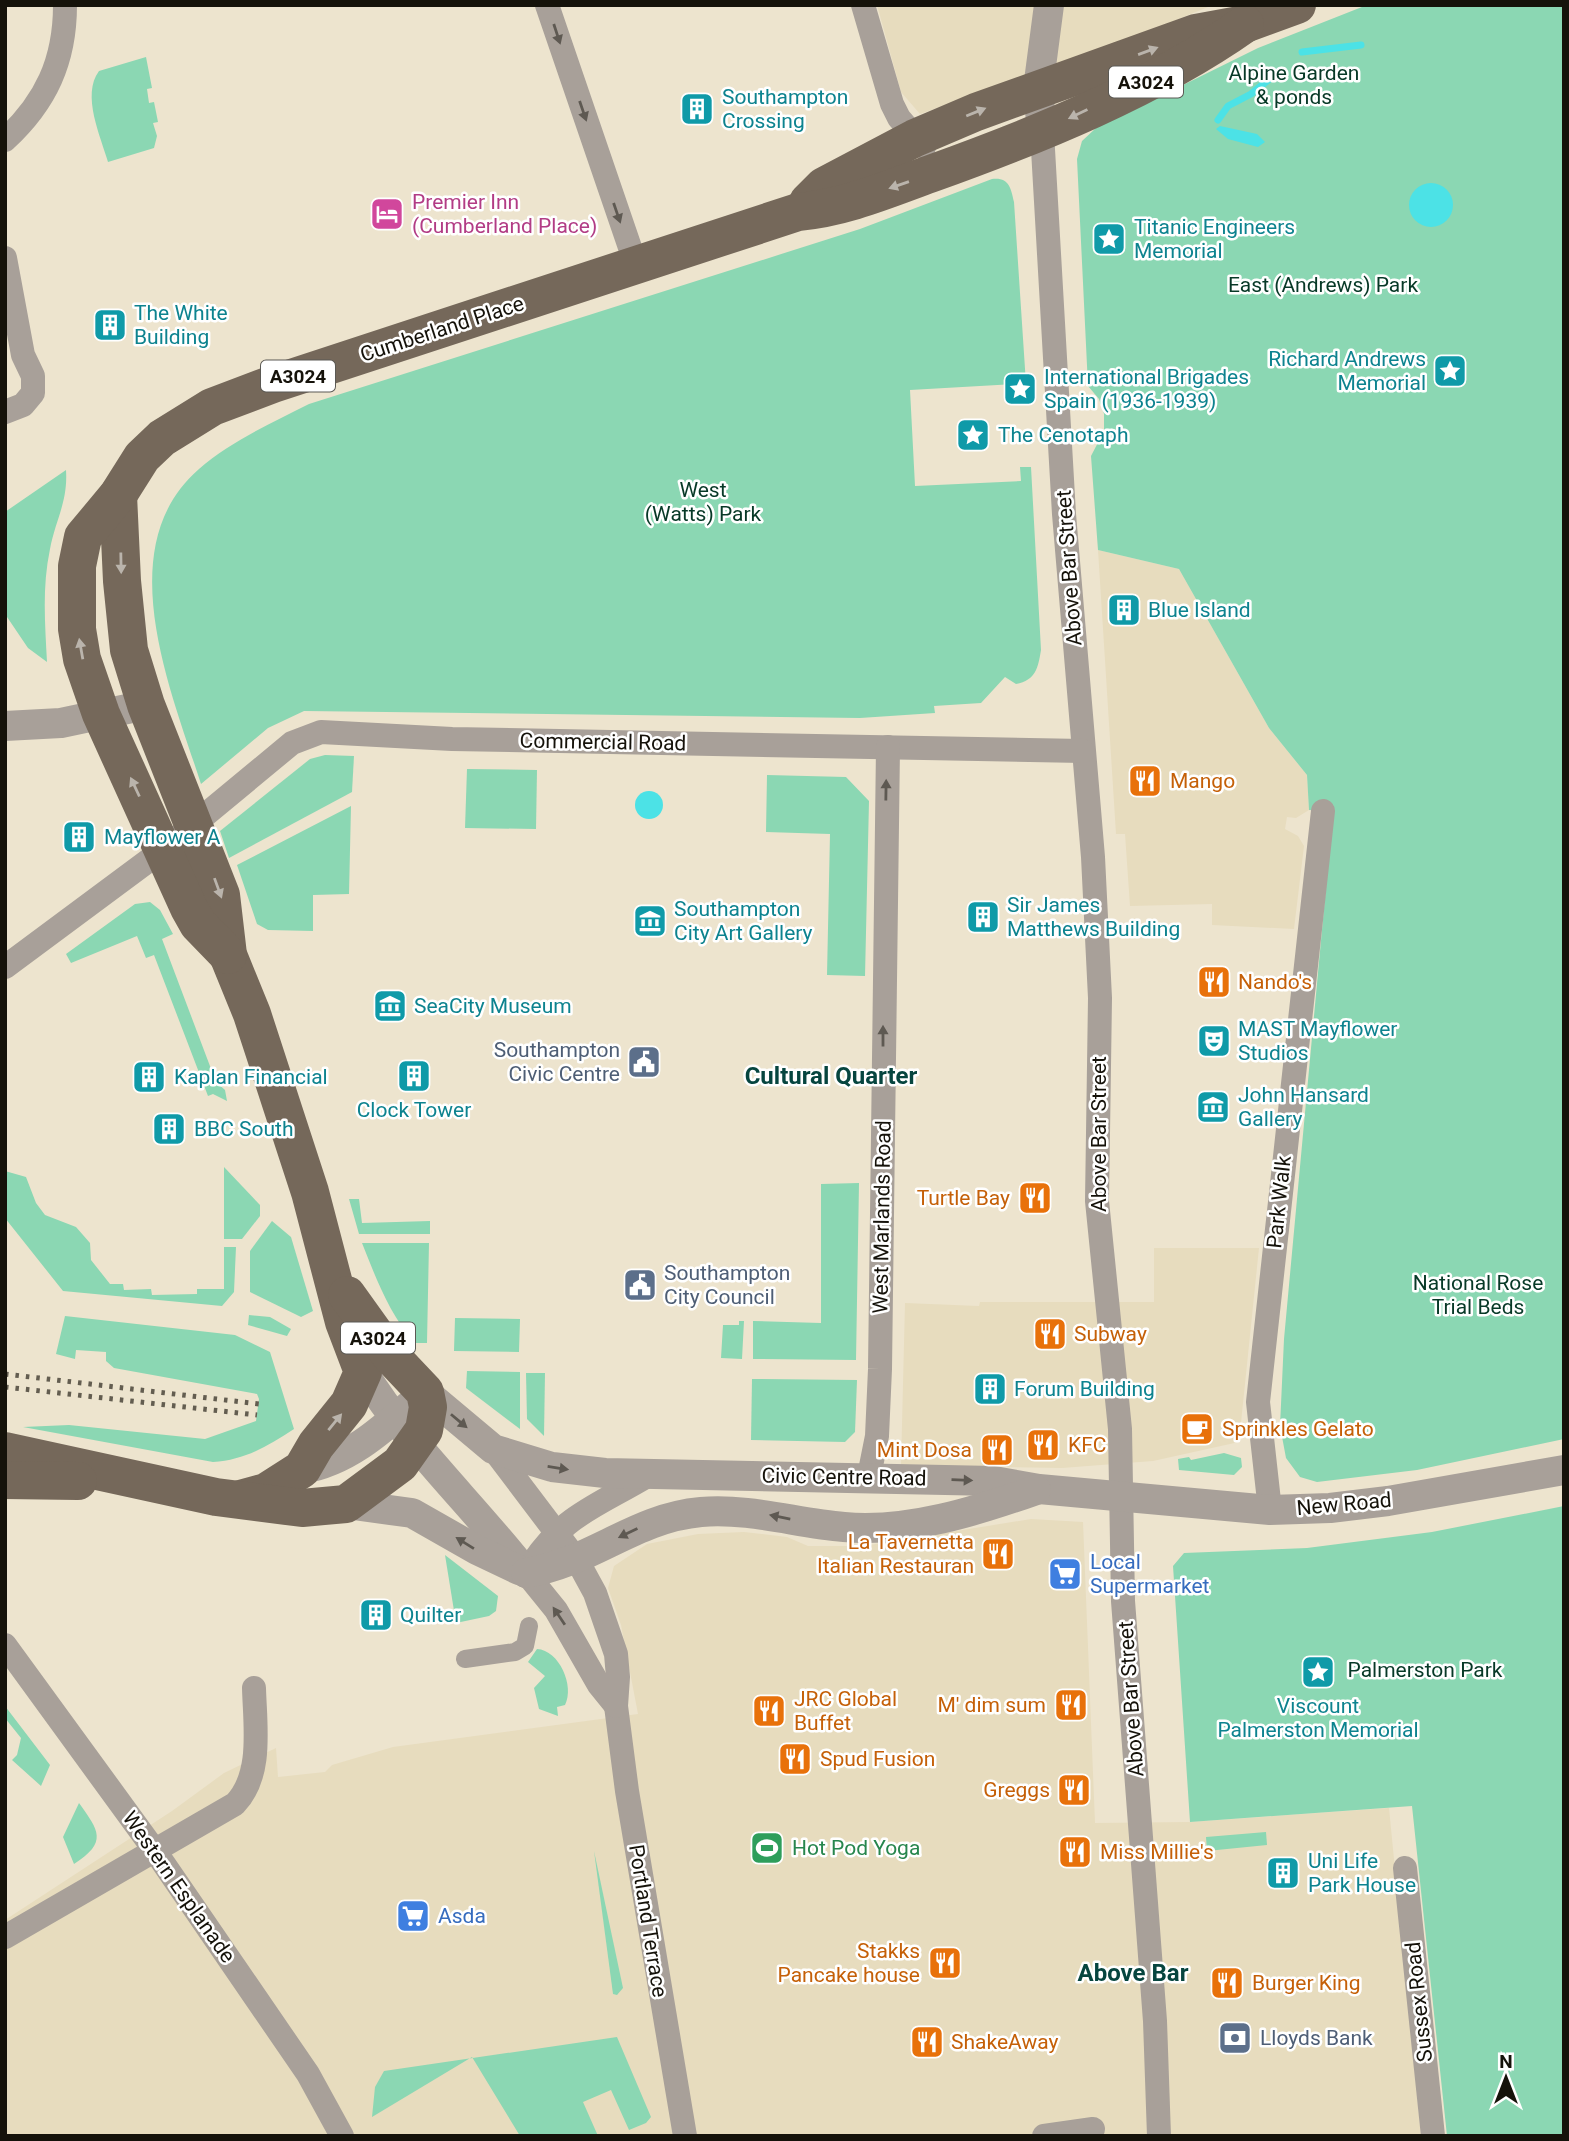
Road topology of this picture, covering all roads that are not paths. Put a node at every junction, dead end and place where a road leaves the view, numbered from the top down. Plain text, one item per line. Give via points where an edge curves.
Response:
1 (65, 5) edge
2 (547, 5) edge
3 (863, 5) edge
4 (1049, 5) edge
5 (1297, 5) edge
6 (1245, 24) junction
7 (1038, 89) junction
8 (1042, 132) junction
9 (915, 138) junction
10 (5, 140) edge
11 (964, 162) junction
12 (798, 212) junction
13 (5, 258) edge
14 (636, 265) junction
15 (5, 412) edge
16 (118, 495) junction
17 (146, 705) junction
18 (101, 714) junction
19 (5, 726) edge
20 (888, 747) junction
21 (1083, 751) junction
22 (1323, 811) dead end
23 (194, 825) junction
24 (164, 849) junction
25 (228, 955) junction
26 (5, 967) edge
27 (336, 1279) junction
28 (363, 1371) junction
29 (425, 1392) junction
30 (406, 1431) junction
31 (493, 1450) junction
32 (5, 1451) edge
33 (302, 1469) junction
34 (1564, 1470) edge
35 (649, 1475) junction
36 (869, 1476) junction
37 (125, 1479) junction
38 (5, 1480) edge
39 (1039, 1489) junction
40 (1122, 1497) junction
41 (240, 1499) junction
42 (346, 1504) junction
43 (1270, 1510) junction
44 (556, 1531) junction
45 (577, 1560) junction
46 (526, 1573) junction
47 (529, 1626) dead end
48 (5, 1646) edge
49 (465, 1659) dead end
50 (254, 1688) dead end
51 (616, 1706) junction
52 (155, 1851) junction
53 (1405, 1868) dead end
54 (5, 1937) edge
55 (1093, 2129) dead end
56 (342, 2136) edge
57 (685, 2136) edge
58 (1044, 2136) edge
59 (1158, 2136) edge
60 (1433, 2136) edge

1 - 10 street via 65,31 53,78 40,103
2 -> 14 street
3 - 9 street via 892,104
4 - 7 street
5 - 6 main road, A3024
7 -> 6 main road, A3024 via 1196,33
6 -> 8 main road, A3024 via 1203,54
7 - 8 street
9 -> 7 main road, Cumberland Place / A3024
8 - 11 main road, Cumberland Place / A3024
8 - 21 street, Above Bar Street via 1058,427
9 - 11 street via 939,156
9 - 12 main road, Cumberland Place / A3024 via 824,186
11 -> 12 main road, Cumberland Place / A3024 via 830,209
12 - 14 main road, Cumberland Place / A3024
13 - 15 street via 23,355 33,376 33,393 23,405
14 - 16 main road, Cumberland Place / A3024 via 212,407 162,438 142,457
16 -> 17 main road, A3024 via 127,632
18 -> 16 main road, Cumberland Place / A3024 via 77,629 77,566 83,537
17 - 18 street
17 - 23 main road, A3024
18 - 19 street via 61,723
24 -> 18 main road, Cumberland Place / A3024
20 - 21 street, Commercial Road
20 - 23 street, Commercial Road via 452,739 321,732 292,743
36 -> 20 street, West Marlands Road via 877,1436
21 - 40 street, Above Bar Street via 1100,998 1097,1201
22 - 43 street, Park Walk via 1258,1402
23 - 24 street, Commercial Road
23 -> 25 main road, A3024 via 221,895
24 - 25 main road, A3024 via 198,924
24 - 26 street, Commercial Road
25 - 27 main road, A3024 via 268,1062
27 - 28 main road, A3024 via 344,1322
27 - 29 main road, A3024 via 390,1354
28 - 30 street, Portland Terrace
33 -> 28 main road, A3024 via 349,1404
29 - 30 main road, A3024 via 428,1417
29 -> 31 street, Portland Terrace
30 - 33 street via 336,1461
30 - 42 main road, A3024 via 382,1480
30 - 46 street, Portland Terrace
31 -> 35 street, Civic Centre Road via 552,1467
31 - 44 street, Portland Terrace
32 - 37 main road, A3024
33 - 41 main road, A3024 via 266,1492
34 - 43 street, New Road via 1353,1505
35 - 36 street, Civic Centre Road
35 - 44 street, Civic Centre Road
36 -> 39 street, Civic Centre Road via 994,1481
37 - 38 main road, A3024
37 - 41 main road, A3024
39 - 40 street, Civic Centre Road
39 -> 45 street, Civic Centre Road via 946,1516 870,1528 736,1511 683,1515 644,1525
40 - 43 street, New Road
40 - 59 street, Above Bar Street via 1124,1601 1155,2021
41 - 42 main road, A3024 via 302,1508
46 -> 42 street, Portland Terrace via 412,1513
44 - 45 street, Portland Terrace
44 - 46 street, Civic Centre Road
45 - 46 street, Civic Centre Road
45 - 51 street, Portland Terrace via 595,1593 616,1654
51 -> 46 street, Portland Terrace via 564,1622
47 - 49 street via 525,1646 515,1652
48 - 52 street, Western Esplanade
50 - 52 street via 243,1720 255,1747 246,1793
51 - 57 street, Portland Terrace
52 - 54 street
52 - 56 street, Western Esplanade via 308,2074
53 - 60 street, Sussex Road
55 - 58 street

